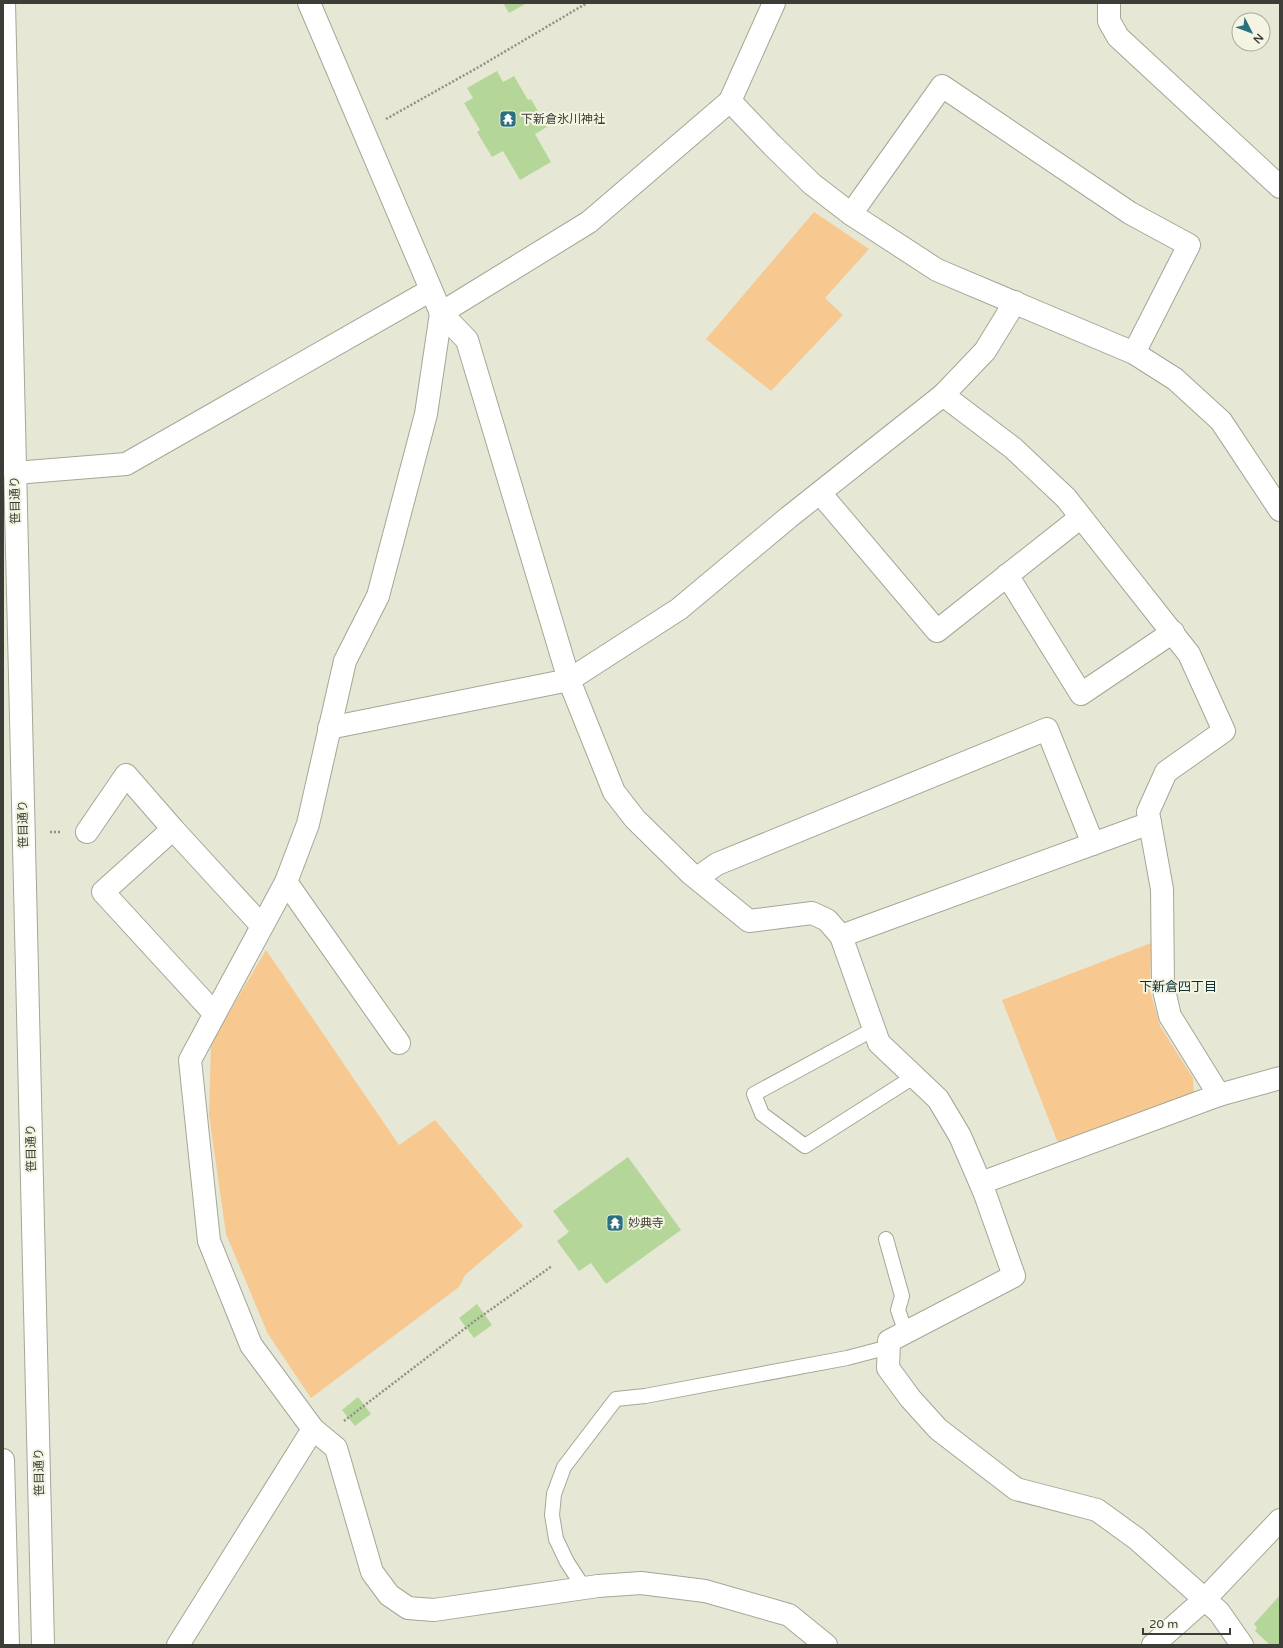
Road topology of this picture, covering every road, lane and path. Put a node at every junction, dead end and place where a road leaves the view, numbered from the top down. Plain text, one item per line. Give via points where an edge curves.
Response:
1 (4, 3) edge
2 (309, 3) edge
3 (587, 3) edge
4 (774, 3) edge
5 (1108, 3) edge
6 (730, 101) junction
7 (364, 132) junction
8 (1280, 187) edge
9 (851, 214) junction
10 (430, 290) junction
11 (1015, 302) junction
12 (441, 313) junction
13 (1134, 353) junction
14 (943, 395) junction
15 (15, 473) junction
16 (820, 493) junction
17 (1280, 510) edge
18 (1080, 517) junction
19 (1007, 575) junction
20 (1173, 632) junction
21 (569, 680) junction
22 (329, 728) junction
23 (1150, 823) junction
24 (173, 829) junction
25 (24, 832) junction
26 (88, 832) joint
27 (1093, 844) junction
28 (697, 878) junction
29 (286, 882) junction
30 (262, 926) junction
31 (841, 936) junction
32 (214, 1013) junction
33 (874, 1029) junction
34 (399, 1043) dead end
35 (914, 1076) junction
36 (1280, 1078) edge
37 (1219, 1095) junction
38 (980, 1183) junction
39 (886, 1239) dead end
40 (552, 1266) dead end
41 (906, 1333) junction
42 (889, 1347) junction
43 (339, 1425) dead end
44 (312, 1430) junction
45 (3, 1460) edge
46 (1280, 1520) edge
47 (584, 1588) junction
48 (1205, 1600) junction
49 (8, 1645) edge
50 (43, 1645) edge
51 (178, 1645) edge
52 (826, 1645) edge
53 (1153, 1645) edge
54 (1242, 1645) edge

1 - 15 street, 笹目通り
2 - 7 street
3 - 7 path
4 - 6 street
5 - 8 street via 1110,21 1118,37
6 - 9 street via 812,184
6 - 12 street via 589,222
7 - 10 street
9 - 11 street via 937,270
9 - 13 street via 942,86 1130,213 1189,245
10 - 12 street
10 - 15 street via 126,464
11 - 13 street
11 - 14 street via 985,351
12 - 21 street via 467,340
12 - 22 street via 426,414 378,596 345,661
13 - 17 street via 1175,379 1221,421
14 - 16 street
14 - 18 street via 1013,448 1066,498
15 - 25 street, 笹目通り
16 - 19 street via 937,631
16 - 21 street via 680,609
18 - 19 street
18 - 20 street
19 - 20 street via 1081,694
20 - 23 street via 1189,654 1224,731 1166,772 1148,812
21 - 22 street
21 - 28 street via 614,792 635,819
22 - 29 street via 308,824
23 - 27 street
23 - 37 street via 1162,889 1163,986 1170,1016
24 - 26 street via 126,775
24 - 30 street
24 - 32 street via 103,892
25 - 26 path
25 - 50 street, 笹目通り
27 - 28 street via 1047,729 717,864
27 - 31 street
28 - 31 street via 749,921 812,913 827,920
29 - 30 street
29 - 34 street
30 - 32 street
31 - 33 street
32 - 44 street via 190,1060 209,1241 251,1346
33 - 35 street via 878,1043
33 - 35 lane via 754,1094 762,1114 806,1146
35 - 38 street via 938,1099 960,1136
36 - 37 street
37 - 38 street
38 - 41 street via 1014,1276
39 - 41 lane via 902,1296 898,1310
40 - 43 path via 476,1320
41 - 42 street via 889,1341
42 - 47 lane via 847,1358 645,1396 616,1399 564,1467 554,1494 552,1515 556,1539
42 - 48 street via 888,1368 910,1398 938,1429 1016,1489 1097,1510 1137,1539
44 - 47 street via 336,1448 372,1572 389,1596 408,1608 434,1610
44 - 51 street
45 - 49 street
46 - 48 street
47 - 52 street via 641,1583 704,1591 789,1615
48 - 53 street
48 - 54 street via 1220,1612

